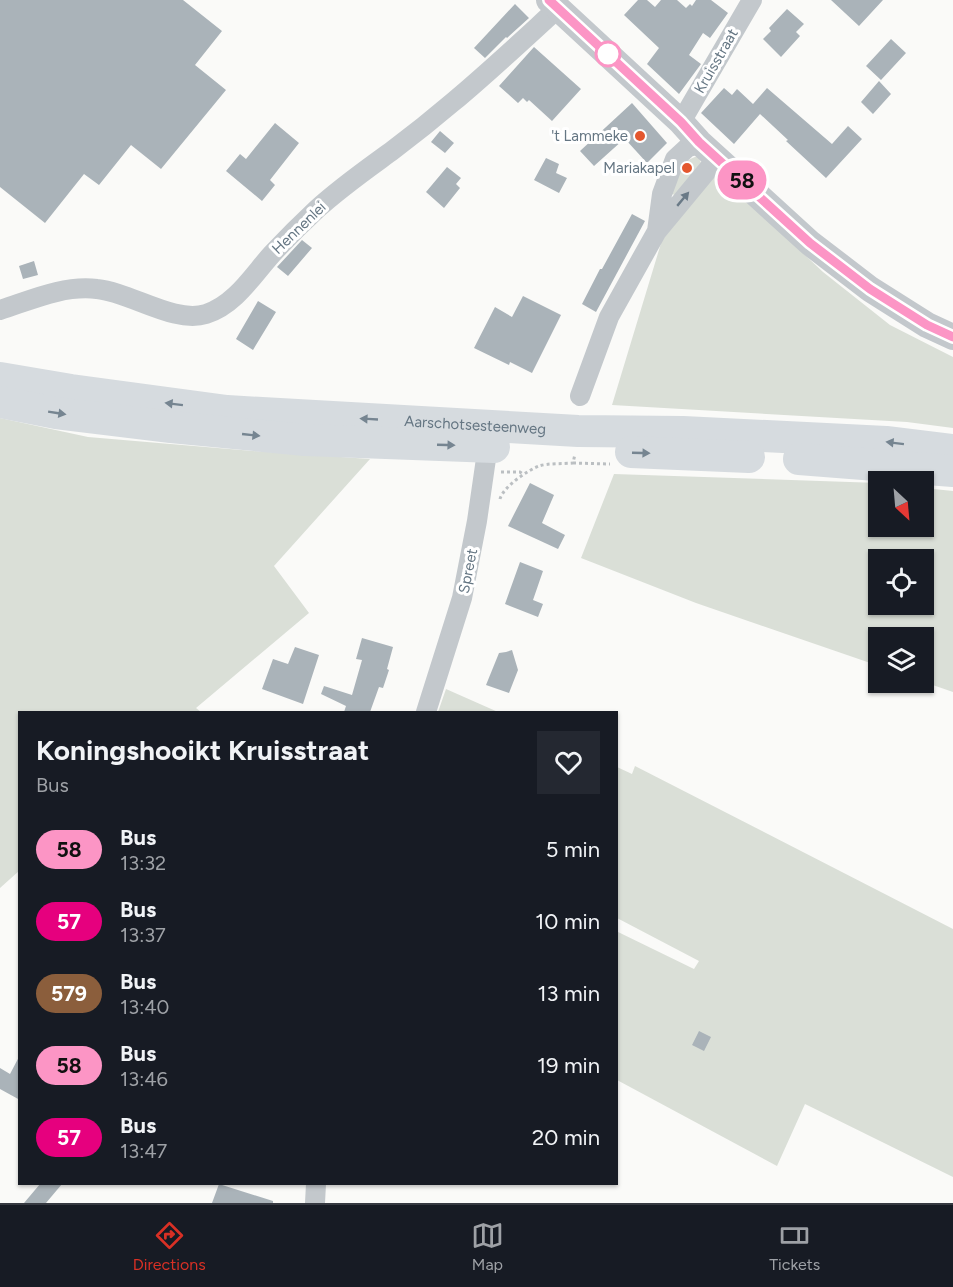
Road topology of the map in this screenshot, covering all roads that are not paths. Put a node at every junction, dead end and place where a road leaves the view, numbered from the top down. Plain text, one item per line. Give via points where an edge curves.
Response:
1 (752, 0) edge
2 (553, 4) edge
3 (681, 122) junction
4 (699, 142) junction
5 (719, 159) junction
6 (657, 231) junction
7 (0, 310) edge
8 (953, 337) edge
9 (0, 378) edge
10 (580, 396) dead end
11 (0, 402) edge
12 (489, 436) junction
13 (953, 450) edge
14 (953, 471) edge
15 (426, 711) edge
16 (316, 1185) edge
17 (315, 1203) edge

1 - 3 street, Kruisstraat
2 - 3 street
2 - 7 street, Hennenlei via 453,102 319,207 237,294 216,309 187,315 125,295 81,288
3 - 4 street
4 - 5 street
4 - 6 street via 675,159 662,194
6 -> 5 street
5 - 8 street via 810,243 870,289
6 - 10 street via 609,317
12 -> 9 main road, Aarschotsesteenweg via 226,411
11 -> 12 main road, Aarschotsesteenweg via 68,415 305,440
13 -> 12 main road, Aarschotsesteenweg via 886,442 683,432 578,431
12 -> 14 main road, Aarschotsesteenweg via 576,450 811,459
12 - 15 street, Spreet via 462,598
16 - 17 street

